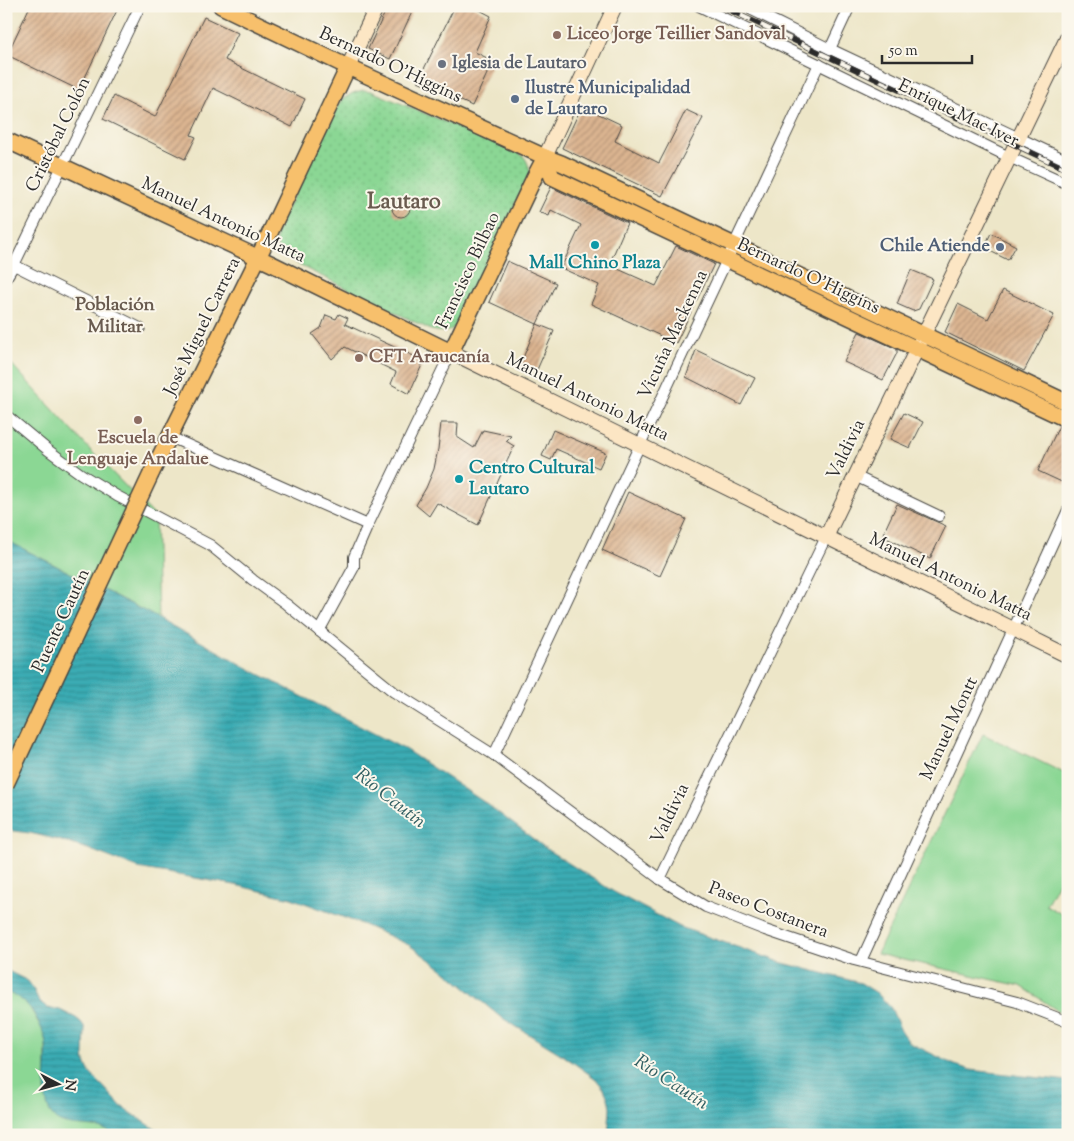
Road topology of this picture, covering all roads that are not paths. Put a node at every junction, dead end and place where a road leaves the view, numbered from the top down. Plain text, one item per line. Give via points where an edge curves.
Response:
1 (140, 6) edge
2 (221, 6) edge
3 (377, 6) edge
4 (615, 6) edge
5 (700, 6) edge
6 (744, 6) edge
7 (850, 6) edge
8 (1068, 36) edge
9 (830, 49) junction
10 (819, 64) junction
11 (348, 68) junction
12 (1019, 138) junction
13 (6, 140) edge
14 (545, 157) junction
15 (1009, 157) junction
16 (1068, 161) edge
17 (62, 166) junction
18 (1068, 184) edge
19 (734, 244) junction
20 (258, 258) junction
21 (727, 260) junction
22 (14, 265) junction
23 (6, 278) edge
24 (140, 328) dead end
25 (920, 341) junction
26 (451, 352) junction
27 (1068, 403) edge
28 (6, 415) edge
29 (1068, 420) edge
30 (170, 437) junction
31 (640, 445) junction
32 (152, 474) joint
33 (855, 476) junction
34 (1068, 510) edge
35 (939, 516) dead end
36 (368, 525) junction
37 (826, 537) junction
38 (1013, 630) junction
39 (319, 631) junction
40 (1068, 656) edge
41 (494, 754) junction
42 (6, 784) edge
43 (660, 879) junction
44 (861, 961) junction
45 (1067, 1021) edge

1 - 17 street, Cristóbal Colón
2 - 11 main road, Bernardo O'Higgins
3 - 11 street, José Miguel Carrera
4 - 14 street, Francisco Bilbao
5 - 10 street, Enrique Mac Iver
6 - 9 street, Enrique Mac Iver
7 - 9 street
8 - 12 street, Valdivia
9 - 12 street, Enrique Mac Iver
10 - 15 street, Enrique Mac Iver
10 - 19 street, Vicuña Mackenna
11 - 14 main road, Bernardo O'Higgins
11 - 20 main road, José Miguel Carrera
12 - 15 street, Valdivia
12 - 16 street, Enrique Mac Iver
13 - 17 main road, Manuel Antonio Matta
14 - 19 main road, Bernardo O'Higgins
14 - 21 main road, Bernardo O'Higgins via 552,178
14 - 26 main road, Francisco Bilbao
15 - 18 street, Enrique Mac Iver
15 - 25 street, Valdivia
17 - 20 main road, Manuel Antonio Matta
17 - 22 street, Cristóbal Colón
19 - 21 street, Vicuña Mackenna
19 - 25 main road, Bernardo O'Higgins
20 - 26 main road, Manuel Antonio Matta
20 - 30 main road, José Miguel Carrera
21 - 25 main road, Bernardo O'Higgins
21 - 31 street, Vicuña Mackenna
22 - 23 street, Cristóbal Colón
22 - 24 street
25 - 27 main road, Bernardo O'Higgins
25 - 29 main road, Bernardo O'Higgins
25 - 33 street, Valdivia
26 - 31 street, Manuel Antonio Matta
26 - 36 street, Francisco Bilbao
28 - 39 street, Paseo Costanera via 81,474 210,545
30 - 32 main road, José Miguel Carrera
30 - 36 street
31 - 37 street, Manuel Antonio Matta
31 - 41 street, Vicuña Mackenna
32 - 42 main road, Puente Cautín, bridge
33 - 35 street
33 - 37 street, Valdivia
34 - 38 street, Manuel Montt
36 - 39 street, Francisco Bilbao via 354,557 354,567
37 - 38 street, Manuel Antonio Matta
37 - 43 street, Valdivia
38 - 40 street, Manuel Antonio Matta
38 - 44 street, Manuel Montt
39 - 41 street, Paseo Costanera via 394,692
41 - 43 street, Paseo Costanera
43 - 44 street, Paseo Costanera via 706,907
44 - 45 street, Paseo Costanera via 1017,1002

